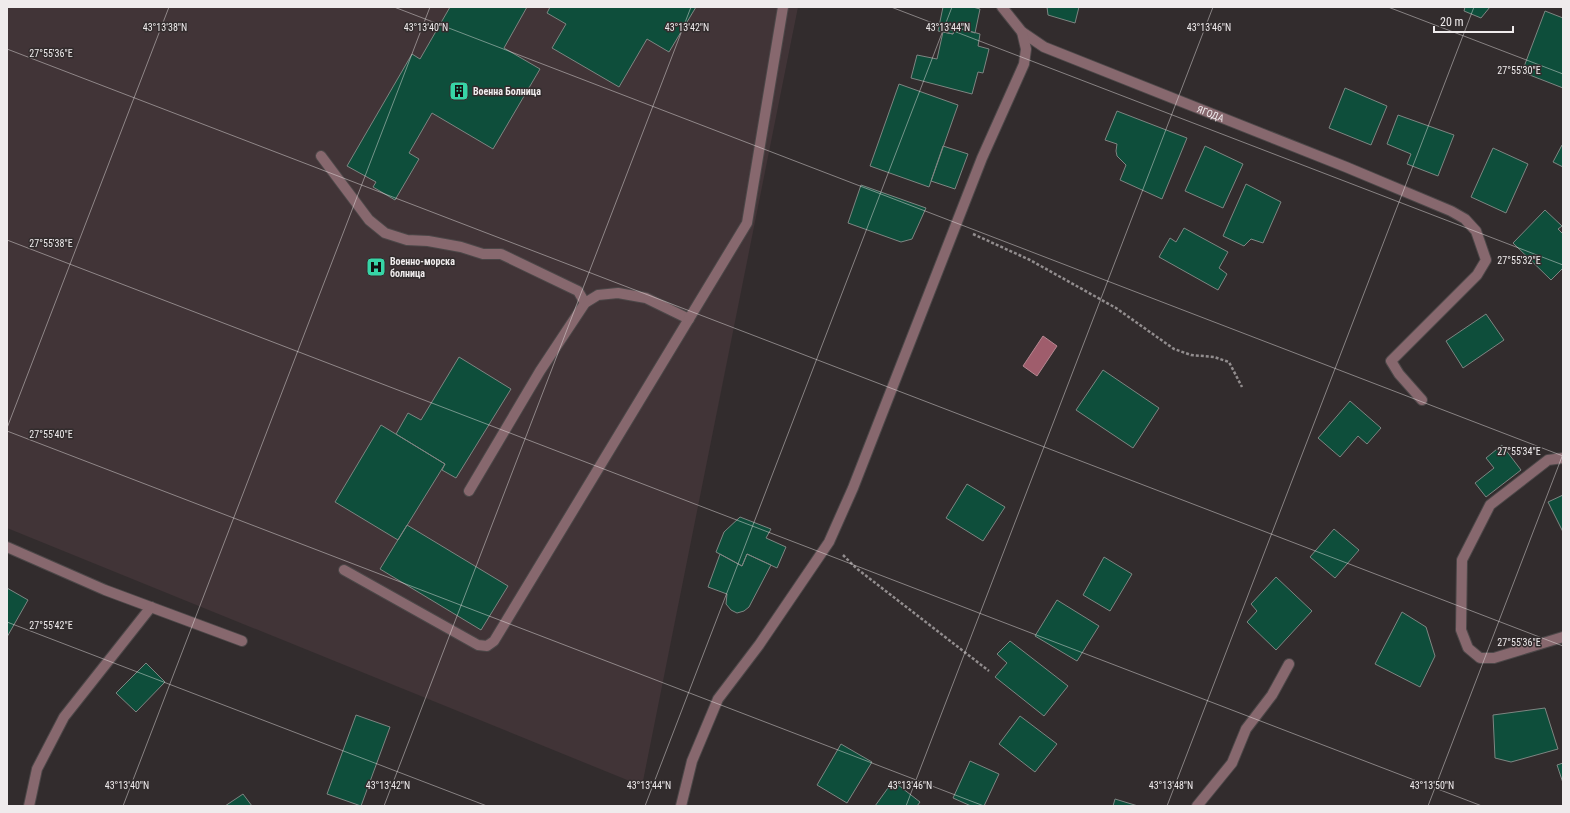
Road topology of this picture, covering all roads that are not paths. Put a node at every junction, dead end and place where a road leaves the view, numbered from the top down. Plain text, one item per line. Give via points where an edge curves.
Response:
1 (783, 7) edge
2 (1002, 7) edge
3 (1022, 32) junction
4 (321, 156) dead end
5 (585, 303) junction
6 (689, 319) junction
7 (1422, 400) dead end
8 (1563, 458) edge
9 (469, 491) dead end
10 (7, 546) edge
11 (344, 570) dead end
12 (151, 607) junction
13 (1563, 637) edge
14 (242, 641) dead end
15 (1289, 664) dead end
16 (29, 806) edge
17 (681, 806) edge
18 (1197, 806) edge

1 - 6 street via 747,223
2 - 3 street, ЯГОДА
3 - 7 street, ЯГОДА via 1044,47 1432,202 1465,219 1476,231 1486,260 1477,275 1391,361
3 - 17 street via 1026,49 1024,64 982,158 853,488 829,542 718,698 692,761
4 - 5 street via 369,220 385,233 407,240 461,246 483,254 501,254 578,291
5 - 6 street via 598,295 618,293 646,298
5 - 9 street via 540,371
6 - 11 street via 494,641 487,646 478,645
8 - 13 street via 1548,460 1490,505 1462,560 1462,630 1468,648 1480,658 1494,658
10 - 12 street via 105,590
12 - 14 street
12 - 16 street via 64,717 37,769
15 - 18 street via 1272,695 1246,729 1232,762

